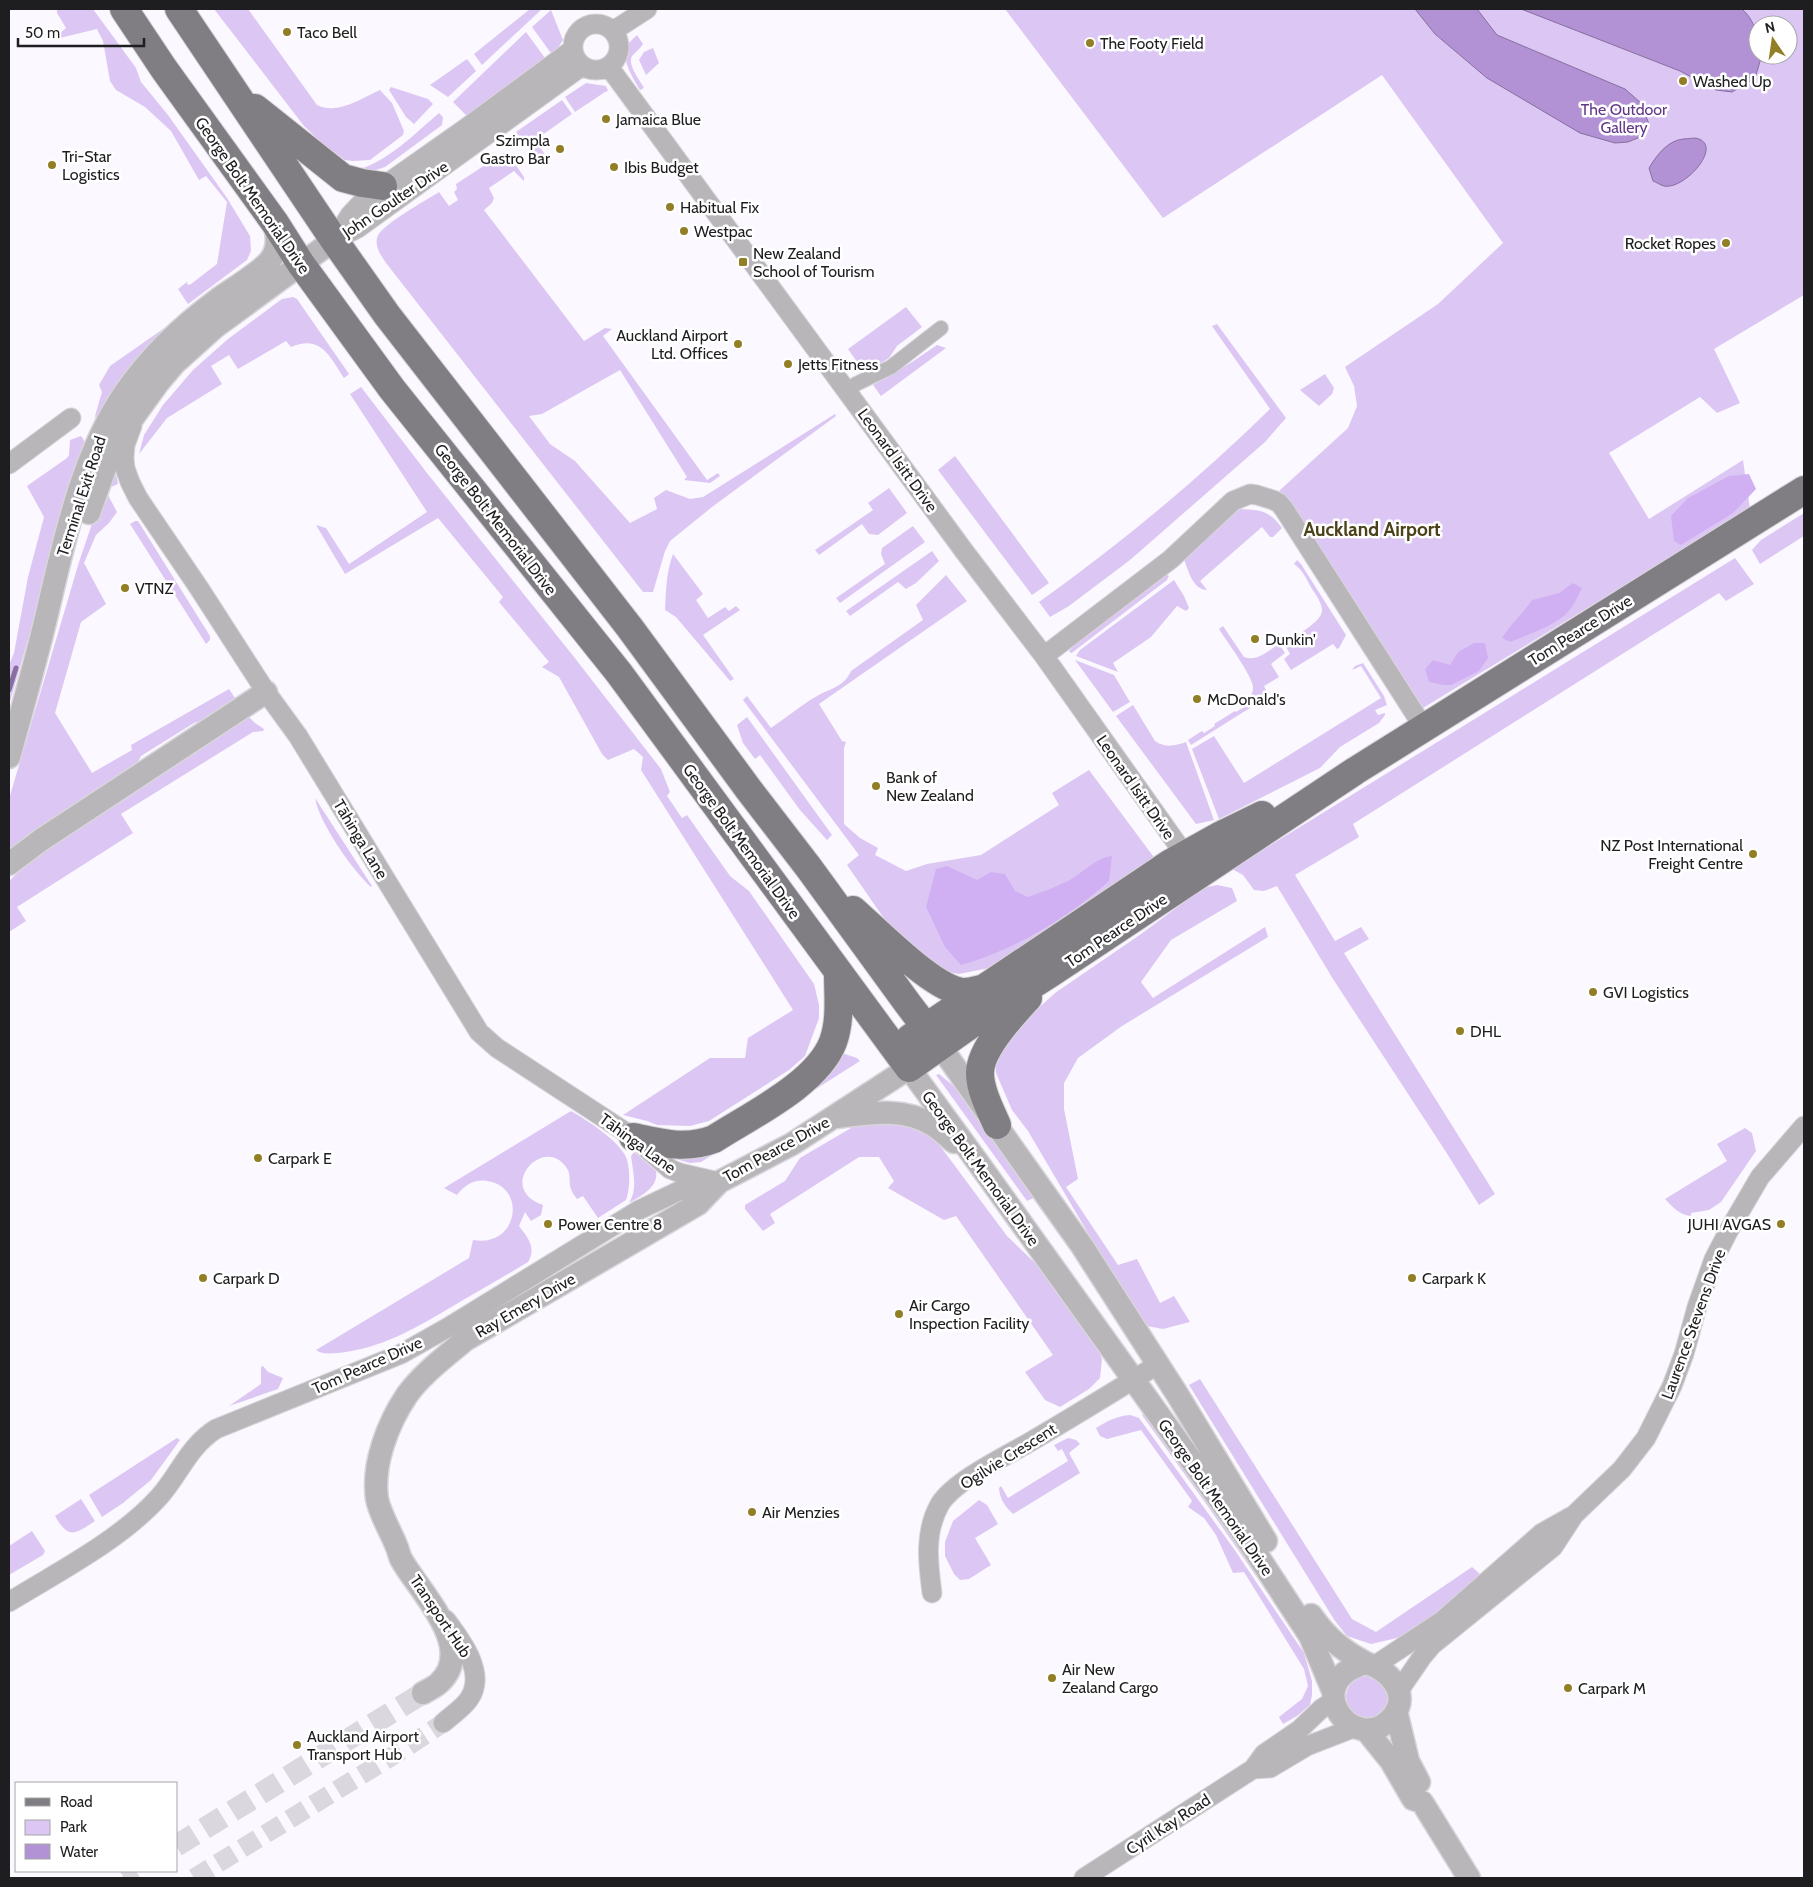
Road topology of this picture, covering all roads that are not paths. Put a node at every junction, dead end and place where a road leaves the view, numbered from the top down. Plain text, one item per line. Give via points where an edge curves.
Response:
1 (124, 9) edge
2 (179, 9) edge
3 (647, 9) edge
4 (613, 31) junction
5 (577, 58) junction
6 (609, 66) junction
7 (233, 90) junction
8 (383, 186) junction
9 (275, 223) junction
10 (334, 240) junction
11 (301, 264) junction
12 (941, 328) dead end
13 (848, 391) junction
14 (145, 401) junction
15 (72, 418) dead end
16 (9, 464) edge
17 (1804, 490) edge
18 (1044, 656) junction
19 (36, 660) junction
20 (266, 692) junction
21 (1424, 728) junction
22 (9, 757) edge
23 (1355, 770) junction
24 (1184, 855) junction
25 (9, 864) edge
26 (819, 882) junction
27 (838, 973) junction
28 (1052, 973) junction
29 (984, 988) junction
30 (933, 1036) junction
31 (902, 1058) junction
32 (835, 1117) junction
33 (997, 1125) junction
34 (1804, 1126) edge
35 (632, 1137) junction
36 (979, 1164) junction
37 (719, 1182) junction
38 (1157, 1365) junction
39 (1133, 1380) junction
40 (378, 1470) joint
41 (1574, 1515) junction
42 (401, 1558) junction
43 (932, 1593) dead end
44 (9, 1602) edge
45 (1370, 1664) junction
46 (423, 1693) tunnel mouth
47 (1333, 1696) junction
48 (1397, 1702) junction
49 (443, 1723) tunnel mouth
50 (1361, 1728) junction
51 (1253, 1769) junction
52 (1422, 1802) junction
53 (1084, 1878) edge
54 (1469, 1878) edge

1 - 9 main road, George Bolt Memorial Drive
2 - 7 main road, George Bolt Memorial Drive
3 - 4 street
4 - 5 street via 595,23 582,28 574,38
4 - 6 street via 619,50
5 - 6 street via 594,70
5 - 8 street, John Goulter Drive
5 - 10 street, John Goulter Drive via 358,228
6 - 13 street, Leonard Isitt Drive
7 - 8 main road via 343,178
7 - 10 main road, George Bolt Memorial Drive
8 - 10 street, John Goulter Drive via 359,205
9 - 11 main road, George Bolt Memorial Drive
9 - 19 street, Terminal Exit Road via 277,244 270,261 197,315 161,348 126,391 102,431 71,522
10 - 11 street, Terminal Exit Road
10 - 26 main road, George Bolt Memorial Drive via 387,315 630,628
11 - 14 street, Terminal Exit Road via 194,345
11 - 27 main road, George Bolt Memorial Drive via 392,389 619,673
12 - 13 street via 890,367
13 - 18 street, Leonard Isitt Drive
14 - 19 street, Terminal Exit Road via 110,454
14 - 20 street, Tāhinga Lane via 125,445 128,478
15 - 16 street
17 - 21 main road, Tom Pearce Drive
18 - 21 street via 1171,559 1233,501 1250,494 1257,495 1279,503 1284,509
18 - 24 street, Leonard Isitt Drive
19 - 22 street, Terminal Exit Road
20 - 25 street via 49,834
20 - 35 street, Tāhinga Lane via 298,736 479,1032 497,1048
21 - 23 main road, Tom Pearce Drive
23 - 24 main road, Tom Pearce Drive
23 - 28 main road, Tom Pearce Drive
24 - 29 main road, Tom Pearce Drive
26 - 29 main road via 937,982 963,992
26 - 30 main road, George Bolt Memorial Drive
27 - 31 main road, George Bolt Memorial Drive
27 - 35 main road via 838,1013 833,1041 819,1066 801,1083 714,1139 692,1145 668,1145
28 - 30 main road, Tom Pearce Drive via 970,1025
28 - 33 main road via 1014,1014 981,1062 982,1087
29 - 30 main road, Tom Pearce Drive
30 - 31 main road, Tom Pearce Drive
30 - 33 street, George Bolt Memorial Drive
31 - 32 street, Tom Pearce Drive
31 - 36 street, George Bolt Memorial Drive
32 - 36 street via 894,1112 915,1116 934,1126
32 - 37 street, Tom Pearce Drive via 792,1144
33 - 38 street, George Bolt Memorial Drive via 1082,1246
34 - 41 street, Laurence Stevens Drive via 1760,1177 1725,1237 1696,1307 1672,1386 1646,1438 1622,1469
35 - 37 street, Tāhinga Lane via 670,1169
36 - 39 street, George Bolt Memorial Drive
37 - 40 street, Ray Emery Drive via 698,1204 465,1340 436,1364 408,1394 392,1421 382,1442
37 - 44 street, Tom Pearce Drive via 679,1191 639,1210 401,1354 216,1429 198,1443 160,1496 132,1522
38 - 39 street, Ogilvie Crescent
38 - 45 street, George Bolt Memorial Drive via 1318,1625 1328,1638
39 - 43 street, Ogilvie Crescent via 948,1494 930,1526 928,1560
39 - 47 street, George Bolt Memorial Drive via 1267,1568 1310,1636
40 - 42 street, Transport Hub via 378,1499
41 - 45 street, Laurence Stevens Drive via 1542,1534 1432,1629
41 - 48 street, Laurence Stevens Drive via 1554,1546 1432,1645
42 - 46 street, Transport Hub via 440,1616 450,1643 452,1658 448,1669 440,1682
42 - 49 street, Transport Hub via 465,1646 475,1674 470,1698
45 - 47 street via 1349,1670 1336,1683
45 - 48 street via 1388,1675
47 - 50 street via 1341,1717
47 - 51 street, Cyril Kay Road via 1299,1730 1264,1754
48 - 50 street via 1383,1724 1376,1728
48 - 52 street via 1408,1761 1424,1793
50 - 51 street, Cyril Kay Road via 1307,1746 1270,1768
50 - 52 street via 1391,1761 1413,1799
51 - 53 street, Cyril Kay Road
52 - 54 street

